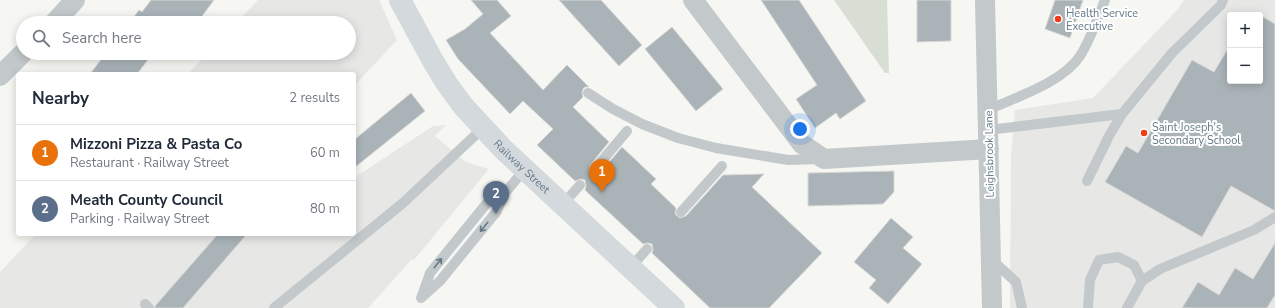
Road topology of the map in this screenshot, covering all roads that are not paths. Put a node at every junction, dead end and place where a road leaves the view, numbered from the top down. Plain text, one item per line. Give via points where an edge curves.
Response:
1 (75, 0) edge
2 (400, 0) edge
3 (693, 0) edge
4 (985, 0) edge
5 (1105, 0) edge
6 (1223, 0) edge
7 (60, 16) edge
8 (16, 60) edge
9 (0, 76) edge
10 (588, 93) dead end
11 (988, 110) junction
12 (1122, 114) junction
13 (482, 128) junction
14 (627, 131) dead end
15 (989, 140) junction
16 (824, 159) junction
17 (722, 166) dead end
18 (525, 169) junction
19 (595, 169) dead end
20 (1086, 181) dead end
21 (580, 185) dead end
22 (504, 194) junction
23 (563, 204) junction
24 (680, 212) dead end
25 (1275, 218) edge
26 (647, 249) dead end
27 (991, 258) junction
28 (631, 267) junction
29 (1142, 281) junction
30 (274, 308) edge
31 (674, 308) edge
32 (992, 308) edge
33 (1022, 308) edge
34 (1088, 308) edge
35 (1127, 308) edge

1 - 7 street
2 - 13 main road, Railway Street via 446,84
3 - 16 street via 802,144
4 - 11 street, Leighsbrook Lane
5 - 11 lane via 1091,35 1070,69 1051,82
6 - 12 lane via 1221,5 1172,53
8 - 9 street
10 - 16 lane via 642,124 678,138 788,160
11 - 15 street, Leighsbrook Lane
12 - 15 lane
12 - 20 lane
13 - 18 main road, Railway Street
13 - 30 lane via 403,203
14 - 19 lane
15 - 16 street
15 - 27 street, Leighsbrook Lane
17 - 24 lane
18 - 22 lane
18 - 23 main road, Railway Street
21 - 23 lane
22 -> 22 lane via 497,211 440,282 421,298 430,273 487,202
23 - 28 main road, Railway Street
25 - 29 lane via 1254,230 1160,269
26 - 28 lane
27 - 32 street, Leighsbrook Lane
27 - 33 lane via 1016,282
28 - 31 main road, Railway Street
29 - 34 lane via 1134,265 1118,257 1100,260 1090,280
29 - 35 lane

